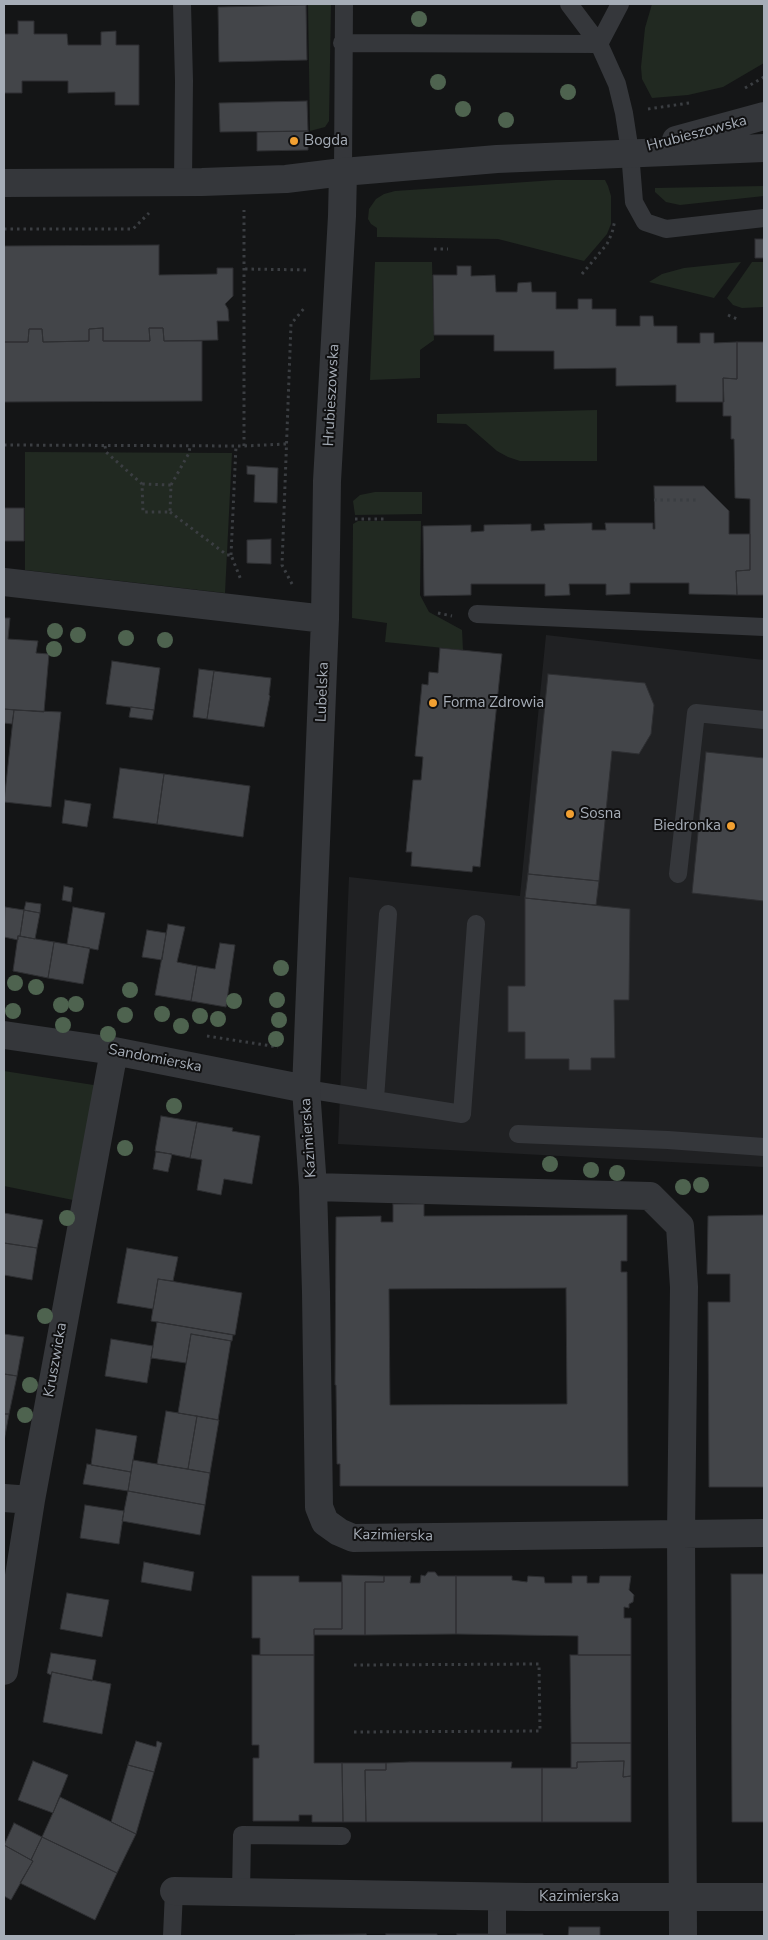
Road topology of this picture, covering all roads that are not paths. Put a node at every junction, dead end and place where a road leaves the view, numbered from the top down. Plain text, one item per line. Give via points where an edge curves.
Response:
1 (182, 4) edge
2 (344, 4) edge
3 (569, 4) edge
4 (620, 4) edge
5 (342, 43) junction
6 (599, 44) junction
7 (764, 116) edge
8 (764, 148) edge
9 (630, 152) junction
10 (343, 163) junction
11 (183, 182) junction
12 (4, 183) edge
13 (764, 218) edge
14 (4, 582) edge
15 (477, 614) dead end
16 (325, 619) junction
17 (764, 627) edge
18 (764, 720) edge
19 (678, 874) dead end
20 (388, 914) dead end
21 (476, 924) dead end
22 (4, 1035) edge
23 (114, 1050) junction
24 (306, 1089) junction
25 (375, 1099) junction
26 (518, 1134) dead end
27 (764, 1147) edge
28 (313, 1187) junction
29 (4, 1498) edge
30 (30, 1500) junction
31 (681, 1533) junction
32 (764, 1533) edge
33 (4, 1671) edge
34 (342, 1836) dead end
35 (174, 1891) joint
36 (240, 1892) junction
37 (497, 1896) junction
38 (684, 1897) junction
39 (764, 1897) edge
40 (497, 1934) dead end
41 (172, 1936) edge
42 (683, 1936) edge

1 - 11 lane
2 - 5 lane
3 - 6 lane
4 - 6 lane
5 - 6 lane
5 - 10 lane
6 - 9 lane via 617,84
7 - 9 street, Hrubieszowska
8 - 9 street, Hrubieszowska
9 - 10 street, Hrubieszowska
9 - 13 lane via 634,202 645,222 666,229
10 - 11 street, Hrubieszowska via 286,179
10 - 16 street, Hrubieszowska via 327,481
11 - 12 street, Hrubieszowska
14 - 16 street
15 - 17 lane
16 - 24 street, Lubelska
18 - 19 lane via 696,713
20 - 25 lane
21 - 25 lane via 462,1114
22 - 23 street, Sandomierska
23 - 24 street, Sandomierska
23 - 30 street, Kruszwicka
24 - 25 lane
24 - 28 street, Kazimierska
26 - 27 lane
28 - 31 street, Kazimierska via 650,1196 680,1226 684,1287
28 - 31 street, Kazimierska via 319,1507 325,1522 353,1538
29 - 30 street
30 - 33 street, Kruszwicka
31 - 32 street, Kazimierska
31 - 38 street, Kazimierska
34 - 36 lane via 242,1835
35 - 36 street, Kazimierska
35 - 41 lane
36 - 37 street, Kazimierska
37 - 38 street, Kazimierska
37 - 40 lane
38 - 39 street, Kazimierska
38 - 42 street, Kazimierska

